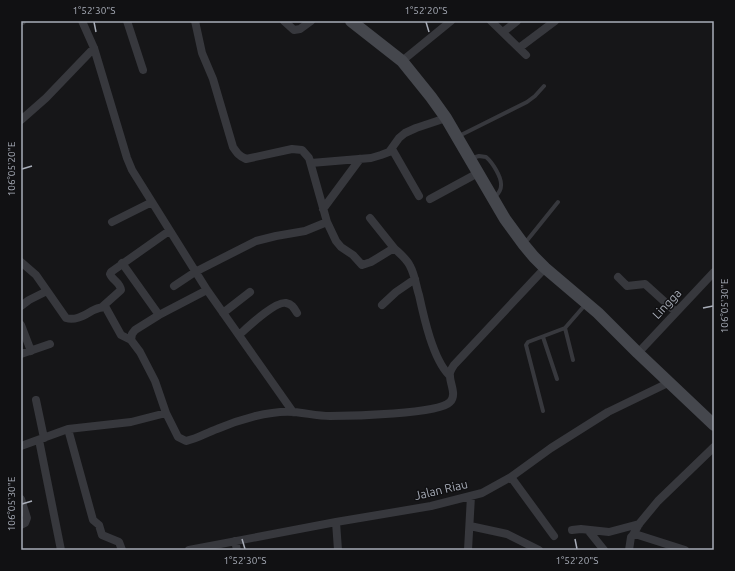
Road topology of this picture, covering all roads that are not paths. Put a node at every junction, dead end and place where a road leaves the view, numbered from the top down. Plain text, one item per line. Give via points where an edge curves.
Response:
1 (82, 21) edge
2 (127, 21) edge
3 (195, 21) edge
4 (284, 21) edge
5 (310, 21) edge
6 (351, 21) edge
7 (451, 21) edge
8 (491, 21) edge
9 (517, 21) edge
10 (555, 21) edge
11 (503, 32) junction
12 (94, 48) junction
13 (519, 48) junction
14 (526, 55) dead end
15 (402, 61) junction
16 (143, 70) dead end
17 (544, 86) dead end
18 (446, 118) junction
19 (21, 120) edge
20 (457, 137) junction
21 (392, 149) junction
22 (470, 158) junction
23 (360, 159) junction
24 (311, 163) junction
25 (478, 173) junction
26 (419, 196) dead end
27 (494, 199) junction
28 (430, 200) dead end
29 (152, 202) junction
30 (558, 202) dead end
31 (323, 209) junction
32 (370, 218) dead end
33 (112, 222) dead end
34 (327, 222) junction
35 (169, 231) junction
36 (524, 245) junction
37 (394, 248) junction
38 (21, 262) edge
39 (122, 263) junction
40 (545, 268) junction
41 (195, 272) junction
42 (714, 272) edge
43 (618, 277) dead end
44 (415, 279) junction
45 (174, 286) dead end
46 (207, 290) junction
47 (47, 291) junction
48 (250, 292) dead end
49 (587, 303) junction
50 (382, 305) dead end
51 (21, 306) edge
52 (102, 307) junction
53 (676, 312) junction
54 (223, 313) junction
55 (297, 313) dead end
56 (159, 315) junction
57 (21, 324) edge
58 (565, 328) junction
59 (239, 335) junction
60 (543, 337) junction
61 (131, 340) junction
62 (50, 344) dead end
63 (31, 351) junction
64 (638, 353) junction
65 (21, 354) edge
66 (573, 360) dead end
67 (449, 375) junction
68 (557, 379) dead end
69 (670, 382) junction
70 (36, 400) dead end
71 (543, 411) dead end
72 (292, 412) junction
73 (166, 413) junction
74 (714, 425) edge
75 (68, 429) junction
76 (41, 439) junction
77 (21, 446) edge
78 (714, 447) edge
79 (511, 477) junction
80 (471, 496) junction
81 (21, 499) edge
82 (336, 522) junction
83 (639, 524) junction
84 (21, 525) edge
85 (470, 526) junction
86 (572, 530) dead end
87 (588, 530) junction
88 (633, 535) junction
89 (554, 536) dead end
90 (235, 541) junction
91 (212, 548) edge
92 (61, 550) edge
93 (122, 550) edge
94 (189, 550) edge
95 (236, 550) edge
96 (338, 550) edge
97 (468, 550) edge
98 (539, 550) edge
99 (604, 550) edge
100 (629, 550) edge
101 (684, 550) edge

1 - 12 street
2 - 16 street
3 - 24 street via 202,53 237,153 246,159 295,148 304,152
4 - 5 street via 296,30
6 - 15 main road
7 - 15 street
8 - 11 street
9 - 11 street
10 - 13 street
11 - 13 street
12 - 19 street
12 - 29 street via 127,158
13 - 14 street
15 - 18 main road
17 - 20 lane via 526,102
18 - 20 main road
18 - 21 street via 405,133
20 - 22 main road
21 - 23 street via 376,157
21 - 26 street
22 - 25 main road
22 - 27 lane via 483,156 492,165 501,183 501,188
23 - 24 street
23 - 31 street
24 - 31 street
25 - 27 main road
25 - 28 street
27 - 36 main road
29 - 33 street
29 - 35 street
30 - 36 lane
31 - 34 street
32 - 37 street
34 - 37 street via 338,245 362,265
34 - 41 street via 304,231 256,241
35 - 39 street
35 - 41 street
36 - 40 main road
37 - 44 street via 408,263
38 - 47 street via 36,275
39 - 52 street via 110,274 121,290
39 - 56 street
40 - 49 main road
40 - 67 street via 457,361
41 - 45 street
41 - 46 street
42 - 53 street, Lingga
43 - 53 street via 627,286 645,284
44 - 50 street
44 - 67 street via 425,323 440,361
46 - 54 street
46 - 56 street
47 - 51 street
47 - 52 street via 64,316 69,319 79,318
48 - 54 street
49 - 58 lane
49 - 64 main road
52 - 61 street via 106,308 122,335
53 - 64 street, Lingga
54 - 59 street
55 - 59 street via 291,305 279,304
56 - 61 street via 134,331
57 - 63 street
58 - 60 lane
58 - 66 lane
59 - 72 street
60 - 68 lane
60 - 71 lane via 528,342 526,346
61 - 73 street via 151,372
62 - 63 street
63 - 65 street
64 - 69 main road
67 - 72 street via 453,399 443,406 380,415 330,416
69 - 74 main road
69 - 79 street, Jalan Riau via 587,424
70 - 76 street
72 - 73 street via 244,419 186,441 178,437
73 - 75 street via 131,422
75 - 76 street
75 - 93 street via 93,520 99,525 102,535 119,542
76 - 77 street
76 - 92 street
78 - 83 street via 665,494
79 - 80 street, Jalan Riau
79 - 89 street
80 - 82 street, Jalan Riau via 430,506
80 - 85 street
81 - 84 street via 27,518
82 - 90 street, Jalan Riau
82 - 96 street
83 - 87 street via 609,532
83 - 88 street
85 - 97 street
85 - 98 street via 507,534
86 - 87 street
87 - 99 street
88 - 100 street via 629,541
88 - 101 street
90 - 91 street, Jalan Riau
90 - 95 street
91 - 94 street, Jalan Riau

